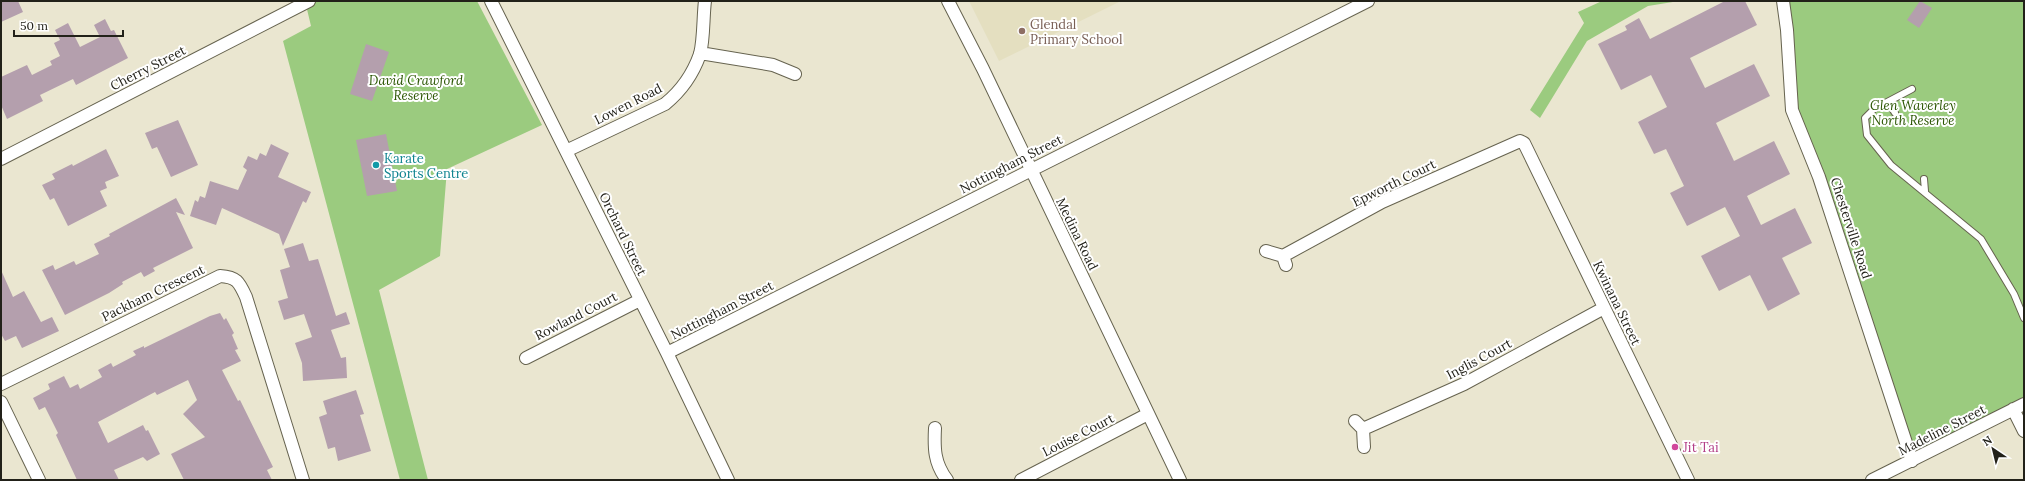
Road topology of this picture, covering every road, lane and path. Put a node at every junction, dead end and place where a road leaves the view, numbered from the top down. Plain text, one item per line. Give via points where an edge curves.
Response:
1 (309, 1) edge
2 (491, 1) edge
3 (705, 1) edge
4 (948, 1) edge
5 (1368, 1) edge
6 (1783, 1) edge
7 (700, 53) junction
8 (795, 74) dead end
9 (1912, 89) dead end
10 (1888, 102) junction
11 (1895, 113) dead end
12 (1520, 141) joint
13 (566, 151) junction
14 (1, 159) edge
15 (1030, 170) junction
16 (1924, 179) dead end
17 (1925, 191) junction
18 (1266, 251) dead end
19 (640, 300) junction
20 (1604, 308) junction
21 (2024, 318) edge
22 (667, 353) junction
23 (526, 358) dead end
24 (1, 384) edge
25 (1, 402) edge
26 (2024, 404) edge
27 (2013, 409) junction
28 (1148, 414) junction
29 (935, 428) dead end
30 (2024, 431) edge
31 (1364, 447) dead end
32 (1912, 461) junction
33 (39, 480) edge
34 (303, 480) edge
35 (728, 480) edge
36 (946, 480) edge
37 (1021, 480) edge
38 (1180, 480) edge
39 (1688, 480) edge
40 (1872, 480) edge

1 - 14 street, Cherry Street
2 - 13 street, Orchard Street
3 - 7 street, Lowen Road
4 - 15 street, Medina Road
5 - 15 street, Nottingham Street
6 - 32 street, Chesterville Road via 1792,110 1820,177
7 - 8 street via 772,65
7 - 13 street, Lowen Road via 686,82 678,93 664,104
9 - 10 lane
10 - 11 lane
10 - 17 lane via 1874,109 1865,118 1867,135 1891,165
12 - 18 street, Epworth Court via 1382,202 1285,260
12 - 20 street, Kwinana Street via 1524,143
13 - 19 street, Orchard Street
15 - 22 street, Nottingham Street
15 - 28 street, Medina Road
16 - 17 lane
17 - 21 lane via 1945,211 1981,239 2014,294
19 - 22 street, Orchard Street
19 - 23 street, Rowland Court
20 - 31 street, Inglis Court via 1464,384 1359,425
20 - 39 street, Kwinana Street
22 - 35 street, Orchard Street
24 - 34 street, Packham Crescent via 220,276 230,276 239,282 246,297
25 - 33 street
26 - 27 street, Madeline Street
27 - 30 street
27 - 32 street, Madeline Street
28 - 37 street, Louise Court
28 - 38 street, Medina Road
29 - 36 street via 934,454
32 - 40 street, Madeline Street

